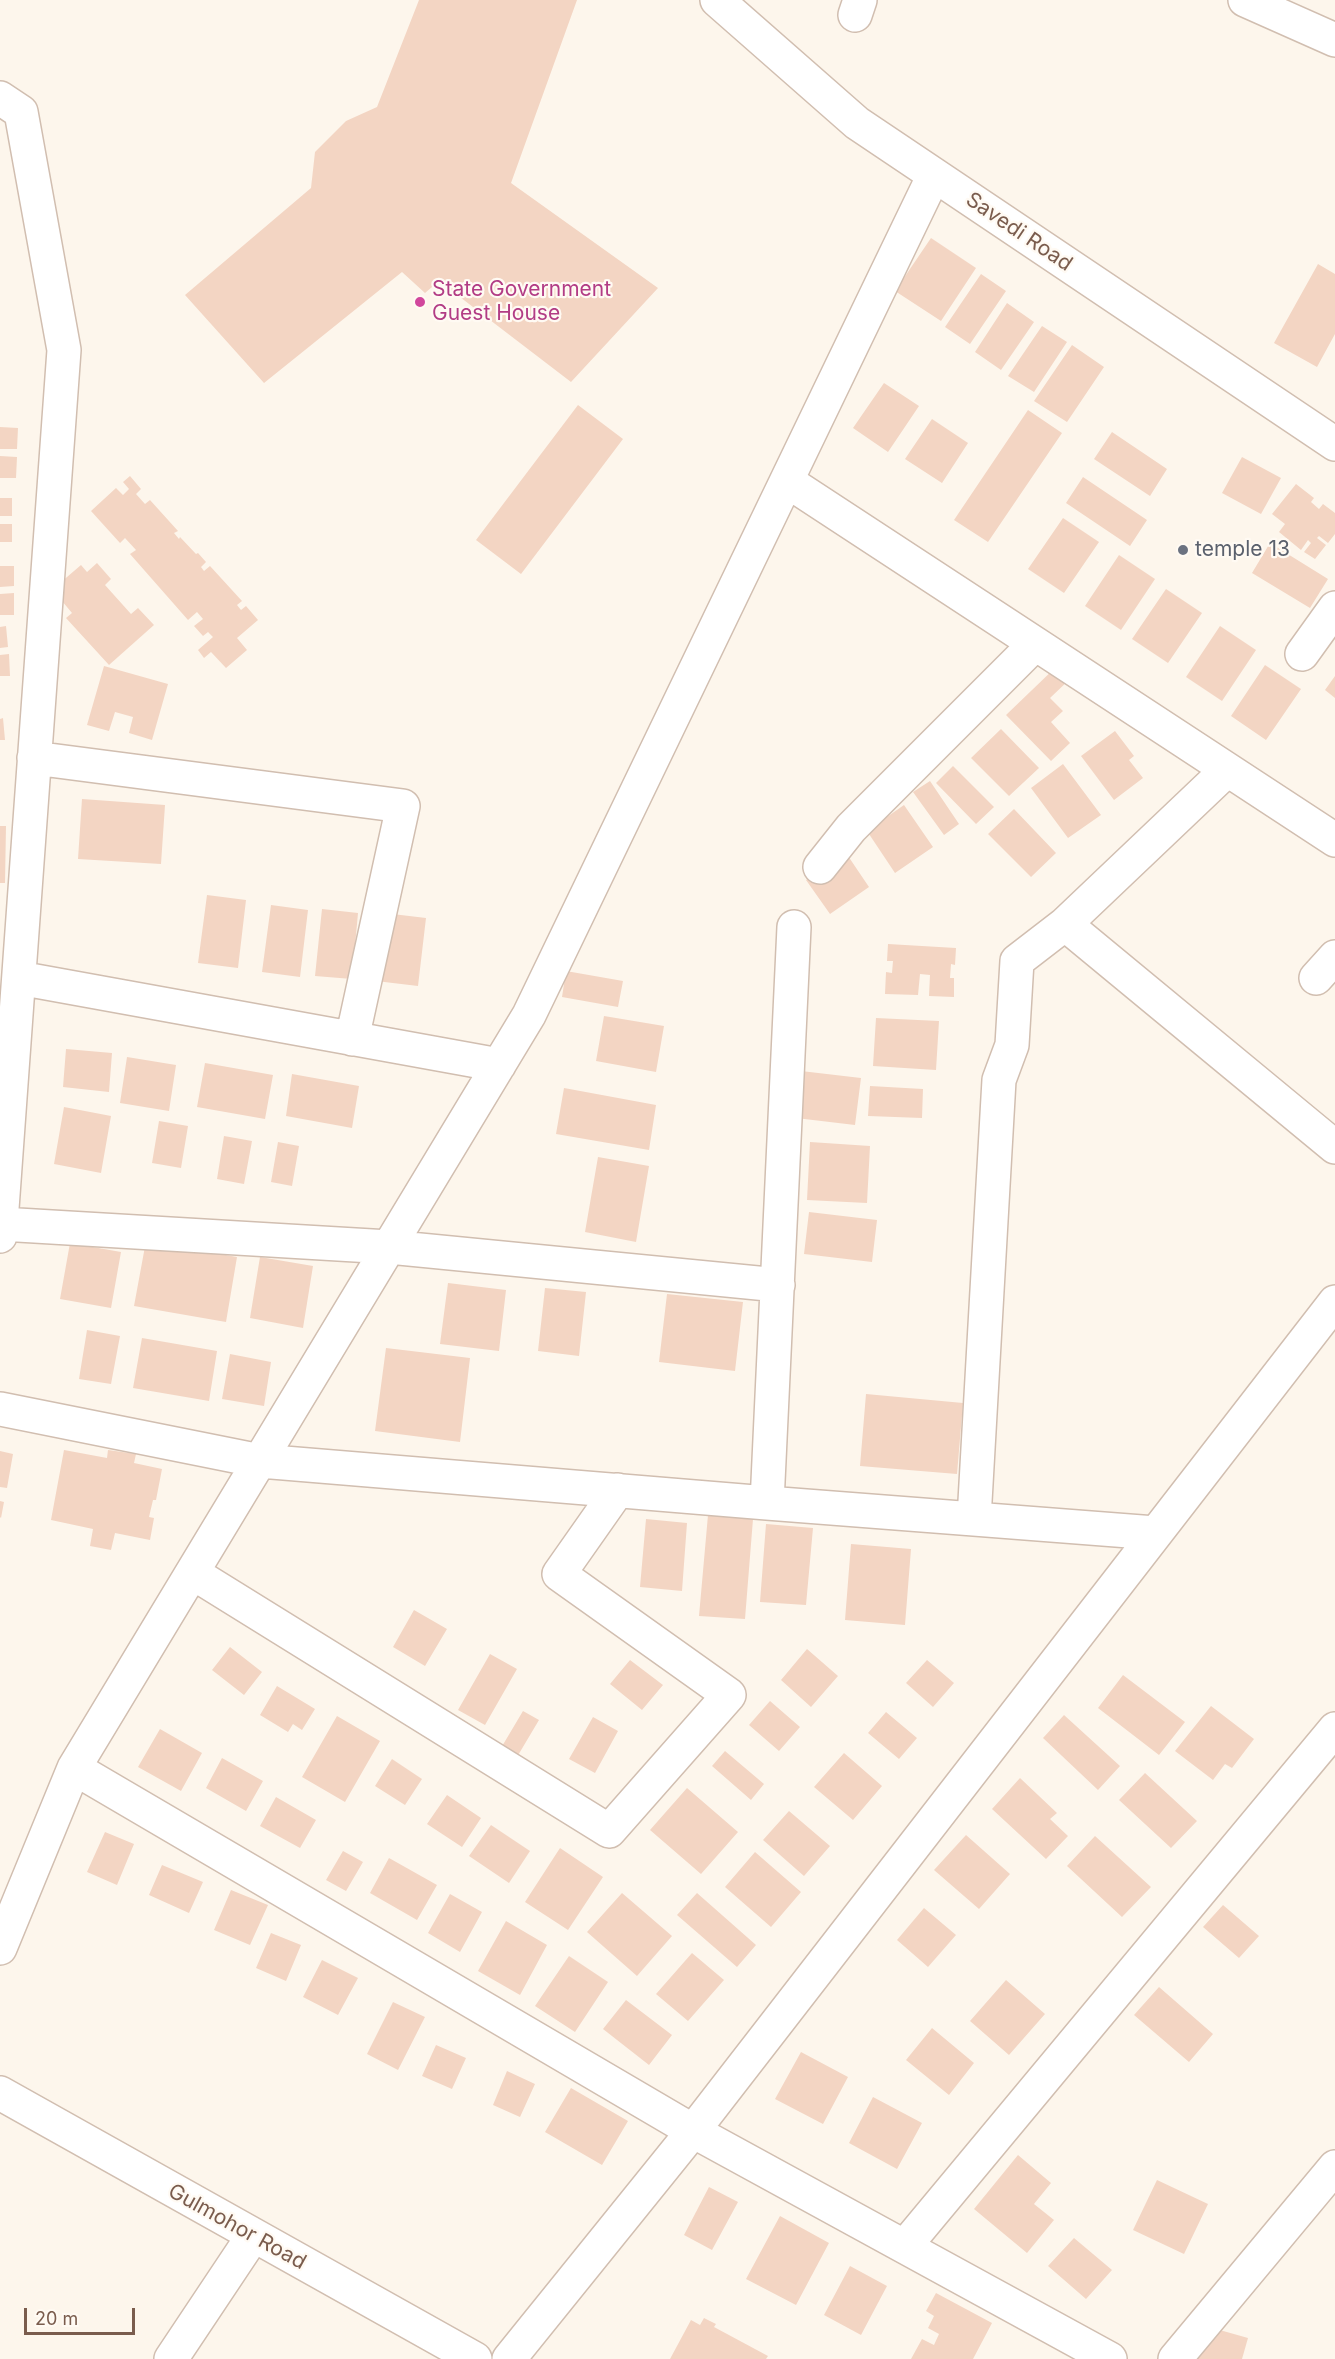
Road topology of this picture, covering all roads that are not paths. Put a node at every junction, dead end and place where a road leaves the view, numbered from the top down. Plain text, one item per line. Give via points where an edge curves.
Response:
1 (717, 0) edge
2 (1245, 0) edge
3 (1335, 40) edge
4 (0, 98) edge
5 (934, 175) junction
6 (1335, 444) edge
7 (787, 481) junction
8 (1335, 608) edge
9 (1035, 644) junction
10 (1302, 654) dead end
11 (34, 758) junction
12 (1227, 770) junction
13 (1335, 840) edge
14 (820, 867) dead end
15 (1065, 924) junction
16 (794, 927) dead end
17 (19, 978) junction
18 (352, 1039) junction
19 (499, 1065) junction
20 (1335, 1147) edge
21 (0, 1230) edge
22 (389, 1247) junction
23 (778, 1285) junction
24 (1335, 1302) edge
25 (0, 1409) edge
26 (260, 1461) junction
27 (618, 1490) junction
28 (767, 1503) junction
29 (974, 1519) junction
30 (1155, 1533) junction
31 (193, 1573) junction
32 (1335, 1729) edge
33 (74, 1768) junction
34 (0, 1948) edge
35 (0, 2093) edge
36 (693, 2131) junction
37 (1335, 2167) edge
38 (253, 2236) junction
39 (905, 2246) junction
40 (171, 2359) edge
41 (475, 2359) edge
42 (509, 2359) edge
43 (1110, 2359) edge
44 (1175, 2359) edge

1 - 5 street, Savedi Road via 857,123
2 - 3 street
4 - 11 street via 21,112 64,350
5 - 6 street, Savedi Road
5 - 7 street
7 - 9 street
7 - 19 street via 529,1015
8 - 10 street
9 - 12 street
9 - 14 street via 851,828
11 - 17 street
11 - 18 street via 403,806
12 - 13 street
12 - 15 street
15 - 20 street
15 - 29 street via 1017,961 1012,1045 999,1080
16 - 23 street
17 - 18 street
17 - 21 street
18 - 19 street
19 - 22 street
21 - 22 street
22 - 23 street
22 - 26 street
23 - 28 street
24 - 30 street
25 - 26 street
26 - 27 street
26 - 31 street
27 - 28 street
27 - 31 street via 559,1574 729,1695 609,1831
28 - 29 street
29 - 30 street
30 - 36 street
31 - 33 street
32 - 39 street
33 - 34 street
33 - 36 street
35 - 38 street, Gulmohor Road
36 - 39 street
36 - 42 street
37 - 44 street
38 - 40 street
38 - 41 street, Gulmohor Road
39 - 43 street

